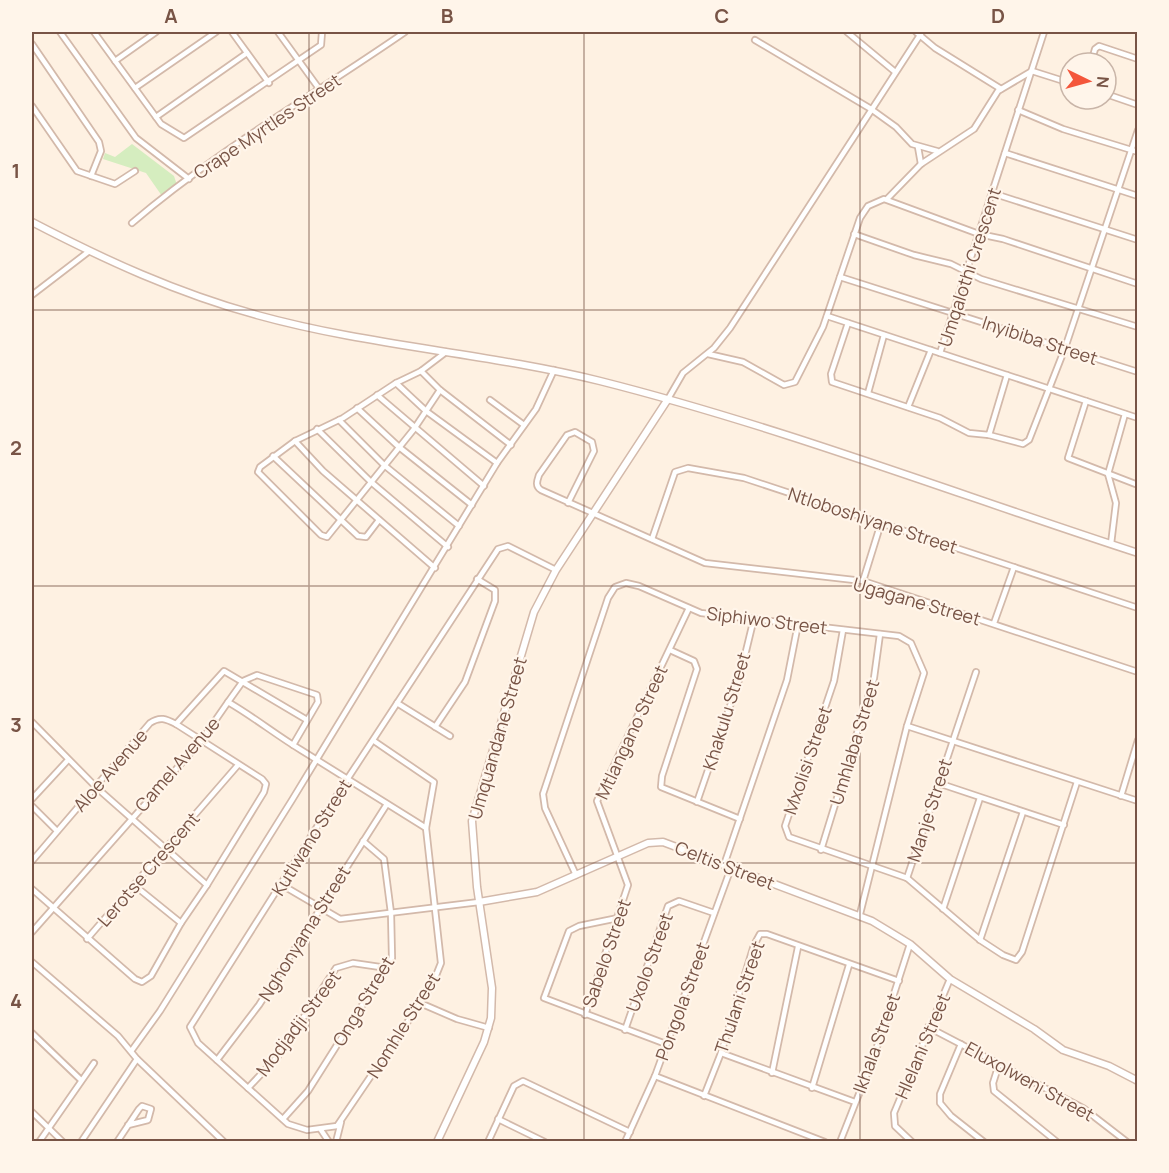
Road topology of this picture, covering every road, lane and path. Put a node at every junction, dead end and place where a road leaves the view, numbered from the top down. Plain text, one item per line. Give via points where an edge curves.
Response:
1 (60, 32) edge
2 (94, 32) edge
3 (156, 32) edge
4 (216, 32) edge
5 (231, 32) edge
6 (278, 32) edge
7 (322, 32) edge
8 (405, 32) edge
9 (847, 32) edge
10 (919, 33) edge
11 (1043, 33) edge
12 (755, 40) dead end
13 (32, 44) edge
14 (1095, 51) edge
15 (1113, 51) edge
16 (247, 53) junction
17 (1118, 53) edge
18 (1137, 59) edge
19 (115, 61) junction
20 (299, 61) junction
21 (894, 71) junction
22 (1032, 71) junction
23 (1058, 79) edge
24 (269, 83) junction
25 (135, 88) junction
26 (1001, 89) junction
27 (320, 90) junction
28 (1118, 98) edge
29 (1137, 105) edge
30 (32, 106) edge
31 (871, 109) junction
32 (1018, 111) junction
33 (156, 117) junction
34 (1137, 129) edge
35 (918, 147) junction
36 (1130, 150) junction
37 (937, 151) junction
38 (1137, 152) edge
39 (1005, 153) junction
40 (921, 164) junction
41 (135, 171) dead end
42 (91, 176) junction
43 (189, 179) junction
44 (1117, 189) junction
45 (992, 193) junction
46 (1137, 196) edge
47 (887, 199) junction
48 (32, 222) edge
49 (132, 223) dead end
50 (1103, 228) junction
51 (854, 234) junction
52 (979, 234) junction
53 (1137, 240) edge
54 (88, 252) junction
55 (1090, 268) junction
56 (966, 272) junction
57 (840, 277) junction
58 (1137, 284) edge
59 (32, 295) edge
60 (1076, 310) junction
61 (954, 312) junction
62 (827, 316) junction
63 (848, 323) junction
64 (1137, 327) edge
65 (884, 335) junction
66 (1065, 348) junction
67 (931, 350) junction
68 (446, 352) junction
69 (940, 353) junction
70 (708, 354) junction
71 (554, 370) junction
72 (421, 371) junction
73 (1137, 372) edge
74 (1007, 375) junction
75 (396, 383) junction
76 (1050, 388) junction
77 (440, 390) junction
78 (868, 393) junction
79 (377, 395) junction
80 (668, 399) junction
81 (490, 400) dead end
82 (1086, 401) junction
83 (908, 407) junction
84 (357, 408) junction
85 (426, 411) junction
86 (1125, 414) junction
87 (1137, 418) edge
88 (339, 420) junction
89 (524, 425) junction
90 (316, 429) junction
91 (414, 429) junction
92 (989, 435) junction
93 (295, 441) junction
94 (511, 445) junction
95 (399, 447) junction
96 (273, 456) junction
97 (497, 464) junction
98 (384, 465) junction
99 (1108, 474) junction
100 (371, 482) junction
101 (1137, 484) edge
102 (484, 486) junction
103 (356, 500) junction
104 (568, 503) junction
105 (472, 505) junction
106 (592, 514) junction
107 (340, 520) junction
108 (379, 520) junction
109 (881, 523) junction
110 (459, 526) junction
111 (652, 539) junction
112 (1111, 544) junction
113 (447, 547) junction
114 (1137, 553) edge
115 (1014, 567) junction
116 (435, 568) junction
117 (556, 570) junction
118 (477, 579) junction
119 (863, 581) junction
120 (689, 608) junction
121 (1137, 608) edge
122 (754, 618) junction
123 (994, 623) junction
124 (798, 624) junction
125 (843, 630) junction
126 (880, 633) junction
127 (670, 650) junction
128 (976, 672) dead end
129 (1137, 672) edge
130 (243, 681) junction
131 (228, 702) junction
132 (397, 703) junction
133 (308, 720) junction
134 (32, 722) edge
135 (176, 724) junction
136 (908, 726) junction
137 (435, 727) junction
138 (450, 736) dead end
139 (951, 740) junction
140 (1137, 740) edge
141 (201, 741) junction
142 (374, 741) junction
143 (293, 745) junction
144 (317, 759) junction
145 (68, 760) junction
146 (238, 765) junction
147 (348, 778) junction
148 (1077, 782) junction
149 (938, 783) junction
150 (97, 788) junction
151 (1121, 796) junction
152 (980, 798) junction
153 (32, 799) edge
154 (1137, 801) edge
155 (697, 802) junction
156 (387, 804) junction
157 (32, 806) edge
158 (1023, 812) junction
159 (130, 818) junction
160 (740, 819) junction
161 (1064, 825) junction
162 (426, 828) junction
163 (57, 831) junction
164 (363, 841) junction
165 (821, 850) junction
166 (165, 851) junction
167 (618, 856) junction
168 (32, 861) edge
169 (872, 866) junction
170 (727, 867) junction
171 (576, 875) junction
172 (907, 878) junction
173 (134, 885) junction
174 (207, 885) junction
175 (282, 885) junction
176 (32, 889) edge
177 (479, 902) junction
178 (319, 908) junction
179 (436, 908) junction
180 (51, 909) junction
181 (943, 909) junction
182 (391, 913) junction
183 (714, 913) junction
184 (860, 915) junction
185 (618, 918) junction
186 (181, 923) junction
187 (32, 932) edge
188 (87, 939) junction
189 (980, 940) junction
190 (910, 944) junction
191 (798, 947) junction
192 (32, 962) edge
193 (849, 965) junction
194 (387, 968) junction
195 (950, 979) junction
196 (898, 981) junction
197 (420, 1003) junction
198 (585, 1015) junction
199 (928, 1027) junction
200 (489, 1028) junction
201 (625, 1030) junction
202 (32, 1033) edge
203 (666, 1044) junction
204 (961, 1044) junction
205 (132, 1050) junction
206 (721, 1053) junction
207 (137, 1059) junction
208 (217, 1060) junction
209 (94, 1063) dead end
210 (999, 1064) junction
211 (772, 1073) junction
212 (655, 1076) junction
213 (81, 1080) junction
214 (1137, 1081) edge
215 (248, 1088) junction
216 (812, 1088) junction
217 (704, 1096) junction
218 (855, 1102) junction
219 (32, 1112) edge
220 (282, 1119) junction
221 (498, 1119) junction
222 (341, 1122) junction
223 (128, 1125) junction
224 (49, 1129) junction
225 (330, 1129) joint
226 (321, 1130) junction
227 (630, 1132) junction
228 (533, 1136) junction
229 (39, 1142) edge
230 (63, 1142) edge
231 (81, 1142) edge
232 (117, 1142) edge
233 (224, 1142) edge
234 (329, 1142) edge
235 (336, 1142) edge
236 (437, 1142) edge
237 (488, 1142) edge
238 (530, 1142) edge
239 (544, 1142) edge
240 (625, 1142) edge
241 (825, 1142) edge
242 (840, 1142) edge
243 (912, 1142) edge
244 (984, 1142) edge
245 (1058, 1142) edge
246 (1127, 1142) edge

1 - 43 street via 136,138
2 - 19 street
3 - 19 street
4 - 25 street
5 - 16 street
6 - 20 street
7 - 20 street via 321,45
8 - 27 street, Crape Myrtles Street
9 - 21 street
10 - 21 street
10 - 26 street
11 - 22 street, Umqalothi Crescent
12 - 31 street
13 - 42 street via 99,142 101,151
14 - 15 street
16 - 24 street
16 - 33 street
17 - 18 street
19 - 25 street
20 - 24 street
20 - 27 street
21 - 31 street
22 - 23 street
22 - 26 street
22 - 32 street, Umqalothi Crescent
24 - 33 street via 184,138
25 - 33 street
26 - 37 street via 974,129
27 - 43 street, Crape Myrtles Street
28 - 29 street
30 - 42 street via 74,166
31 - 35 street
31 - 70 street via 745,306
32 - 36 street
32 - 39 street, Umqalothi Crescent
34 - 36 street
35 - 37 street
35 - 40 street
36 - 38 street
36 - 44 street
37 - 40 street
39 - 44 street
39 - 45 street, Umqalothi Crescent
40 - 47 street
41 - 42 street via 115,184
43 - 49 street, Crape Myrtles Street
44 - 46 street
44 - 50 street
45 - 50 street
45 - 52 street, Umqalothi Crescent
47 - 51 street via 868,206
47 - 52 street
48 - 54 street
50 - 53 street
50 - 55 street
51 - 56 street
51 - 57 street
52 - 55 street
52 - 56 street, Umqalothi Crescent
54 - 59 street
54 - 68 street via 162,285 258,315
55 - 58 street
55 - 60 street
56 - 60 street
56 - 61 street, Umqalothi Crescent
57 - 61 street, Inyibiba Street
57 - 62 street
60 - 64 street
60 - 66 street
61 - 66 street, Inyibiba Street
61 - 69 street, Umqalothi Crescent
62 - 63 street
62 - 70 street via 803,371 791,385 777,382 733,358
63 - 65 street
63 - 78 street via 831,379
65 - 67 street
65 - 78 street
66 - 73 street, Inyibiba Street
66 - 76 street
67 - 69 street
67 - 83 street
68 - 71 street
68 - 72 street
69 - 74 street, Umqalothi Crescent
70 - 80 street via 683,373
71 - 80 street
71 - 89 street
72 - 75 street
72 - 77 street
74 - 76 street, Umqalothi Crescent
74 - 92 street
75 - 79 street
75 - 85 street
76 - 82 street, Umqalothi Crescent
76 - 92 street via 1027,443
77 - 85 street
77 - 94 street
78 - 83 street
79 - 84 street
79 - 91 street
80 - 106 street, Umquandane Street
80 - 112 street
81 - 89 street
82 - 86 street, Umqalothi Crescent
82 - 99 street via 1068,458
83 - 92 street via 969,433
84 - 88 street
84 - 95 street
85 - 91 street
85 - 97 street
86 - 87 street, Umqalothi Crescent
86 - 99 street
88 - 90 street
88 - 98 street
89 - 94 street
90 - 93 street
90 - 100 street
91 - 95 street
91 - 102 street
93 - 96 street
93 - 103 street
94 - 97 street
95 - 98 street
95 - 105 street
96 - 107 street
96 - 107 street via 258,472 321,535 328,536
97 - 102 street
98 - 100 street
98 - 110 street
99 - 101 street
99 - 112 street via 1116,503
100 - 103 street
100 - 113 street
102 - 105 street
103 - 107 street
103 - 108 street
104 - 104 street, Ugagane Street via 541,490 537,481 567,435 575,432 592,442 594,451
104 - 106 street, Ugagane Street
105 - 110 street
106 - 111 street, Ugagane Street
106 - 117 street, Umquandane Street
107 - 108 street via 362,537
108 - 116 street
109 - 111 street, Ntloboshiyane Street via 744,478 683,468 673,475
109 - 115 street, Ntloboshiyane Street
109 - 119 street
110 - 113 street
111 - 119 street, Ugagane Street via 709,564
112 - 114 street
113 - 116 street
115 - 121 street, Ntloboshiyane Street
115 - 123 street
116 - 144 street
117 - 118 street, Kutlwano Street via 502,545
117 - 177 street, Umquandane Street via 534,612 474,807 472,836
118 - 132 street, Kutlwano Street
118 - 137 street via 495,590 495,601 465,682
119 - 123 street, Ugagane Street
120 - 122 street, Siphiwo Street
120 - 127 street, Mtlangano Street
120 - 171 street, Siphiwo Street via 631,584 615,587 609,598 543,794 545,808
122 - 124 street, Siphiwo Street
122 - 155 street, Khakulu Street via 736,688
123 - 129 street, Ugagane Street
124 - 125 street, Siphiwo Street
124 - 160 street, Pongola Street via 787,680
125 - 126 street, Siphiwo Street
125 - 165 street, Mxolisi Street via 830,693 784,826 789,837
126 - 136 street, Siphiwo Street via 908,640 924,669
126 - 165 street, Umhlaba Street via 874,678
127 - 155 street via 694,661 697,669 661,785 665,791
127 - 167 street, Mtlangano Street via 597,801
128 - 139 street, Manje Street
130 - 131 street
130 - 133 street
130 - 133 street via 262,676 314,693 318,702
130 - 135 street via 222,672
131 - 141 street, Camel Avenue
131 - 143 street, Camel Avenue
132 - 137 street
132 - 142 street, Kutlwano Street
133 - 143 street
134 - 145 street
135 - 141 street
135 - 150 street, Aloe Avenue via 165,719 150,723
136 - 139 street
136 - 169 street, Siphiwo Street
137 - 138 street
139 - 148 street
139 - 149 street, Manje Street
140 - 151 street
141 - 146 street
141 - 159 street, Camel Avenue
142 - 147 street, Kutlwano Street
142 - 162 street, Nomhle Street via 434,782
143 - 144 street, Camel Avenue
144 - 147 street, Camel Avenue
144 - 205 street
145 - 150 street
145 - 153 street
146 - 166 street, Lerotse Crescent
146 - 174 street, Lerotse Crescent via 262,779 266,788
147 - 156 street, Camel Avenue
147 - 175 street, Kutlwano Street
148 - 151 street
148 - 161 street, Manje Street
149 - 152 street
149 - 172 street, Manje Street
150 - 159 street
150 - 163 street, Aloe Avenue
151 - 154 street
152 - 158 street
152 - 181 street
155 - 160 street
156 - 162 street, Camel Avenue
156 - 164 street, Nghonyama Street
157 - 163 street
158 - 161 street
158 - 189 street
159 - 166 street
159 - 180 street, Camel Avenue
160 - 170 street, Pongola Street
161 - 189 street, Manje Street via 1020,957 1011,959
162 - 179 street, Nomhle Street
163 - 168 street, Aloe Avenue
164 - 178 street, Nghonyama Street
164 - 182 street, Onga Street via 384,859
165 - 169 street, Mxolisi Street
166 - 173 street, Lerotse Crescent
166 - 174 street
167 - 170 street, Celtis Street via 658,841
167 - 171 street, Celtis Street
167 - 185 street, Sabelo Street via 628,885
169 - 172 street, Mxolisi Street
169 - 184 street, Siphiwo Street
170 - 183 street, Pongola Street
170 - 184 street, Celtis Street
171 - 177 street, Celtis Street via 529,895
172 - 181 street, Manje Street
173 - 186 street
173 - 188 street, Lerotse Crescent
174 - 186 street, Lerotse Crescent
175 - 178 street, Celtis Street
175 - 208 street, Kutlwano Street via 190,1028 194,1038
176 - 180 street
177 - 179 street, Celtis Street
177 - 200 street, Umquandane Street via 492,988
178 - 182 street, Celtis Street via 340,919
178 - 208 street, Nghonyama Street via 259,1005
179 - 182 street, Celtis Street
179 - 197 street, Nomhle Street via 441,963
180 - 187 street, Camel Avenue
180 - 188 street
181 - 189 street, Manje Street
182 - 194 street, Onga Street via 393,950
183 - 201 street, Uxolo Street via 679,901 669,906
183 - 203 street, Pongola Street
184 - 190 street, Celtis Street
185 - 198 street, Sabelo Street
185 - 198 street via 569,931 544,994 546,1000
186 - 188 street, Lerotse Crescent via 151,976 142,982
190 - 195 street, Celtis Street
190 - 196 street, Ikhala Street
191 - 193 street, Thulani Street
191 - 206 street, Thulani Street via 767,934 758,936
191 - 211 street
192 - 205 street
193 - 196 street, Thulani Street
193 - 216 street
194 - 215 street, Modjadji Street via 353,963 336,968 278,1056
194 - 220 street, Onga Street via 308,1091
195 - 199 street, Hlelani Street
195 - 214 street, Celtis Street via 1070,1054 1109,1066
196 - 218 street, Ikhala Street
197 - 200 street
197 - 222 street, Nomhle Street
198 - 201 street
199 - 204 street, Eluxolweni Street
199 - 243 street, Hlelani Street via 894,1113 895,1126
200 - 236 street, Umquandane Street
201 - 203 street
202 - 213 street
203 - 212 street, Pongola Street
204 - 210 street, Eluxolweni Street
204 - 244 street via 940,1094 940,1103
205 - 207 street
206 - 211 street
206 - 217 street, Thulani Street
207 - 231 street
207 - 233 street
208 - 215 street, Kutlwano Street
209 - 213 street
210 - 245 street via 994,1091
210 - 246 street, Eluxolweni Street via 1083,1108
211 - 216 street
212 - 217 street
212 - 227 street, Pongola Street
213 - 224 street
215 - 220 street, Kutlwano Street
216 - 218 street
217 - 241 street
218 - 242 street, Ikhala Street
219 - 224 street
220 - 226 street, Kutlwano Street via 294,1127
221 - 227 street via 514,1086 523,1081
221 - 228 street
221 - 237 street
222 - 225 street, Nomhle Street
222 - 235 street
223 - 223 street via 148,1120 151,1109 142,1106
223 - 232 street
224 - 229 street
224 - 230 street
225 - 226 street, Kutlwano Street
226 - 234 street
227 - 240 street, Pongola Street
228 - 238 street
228 - 239 street

